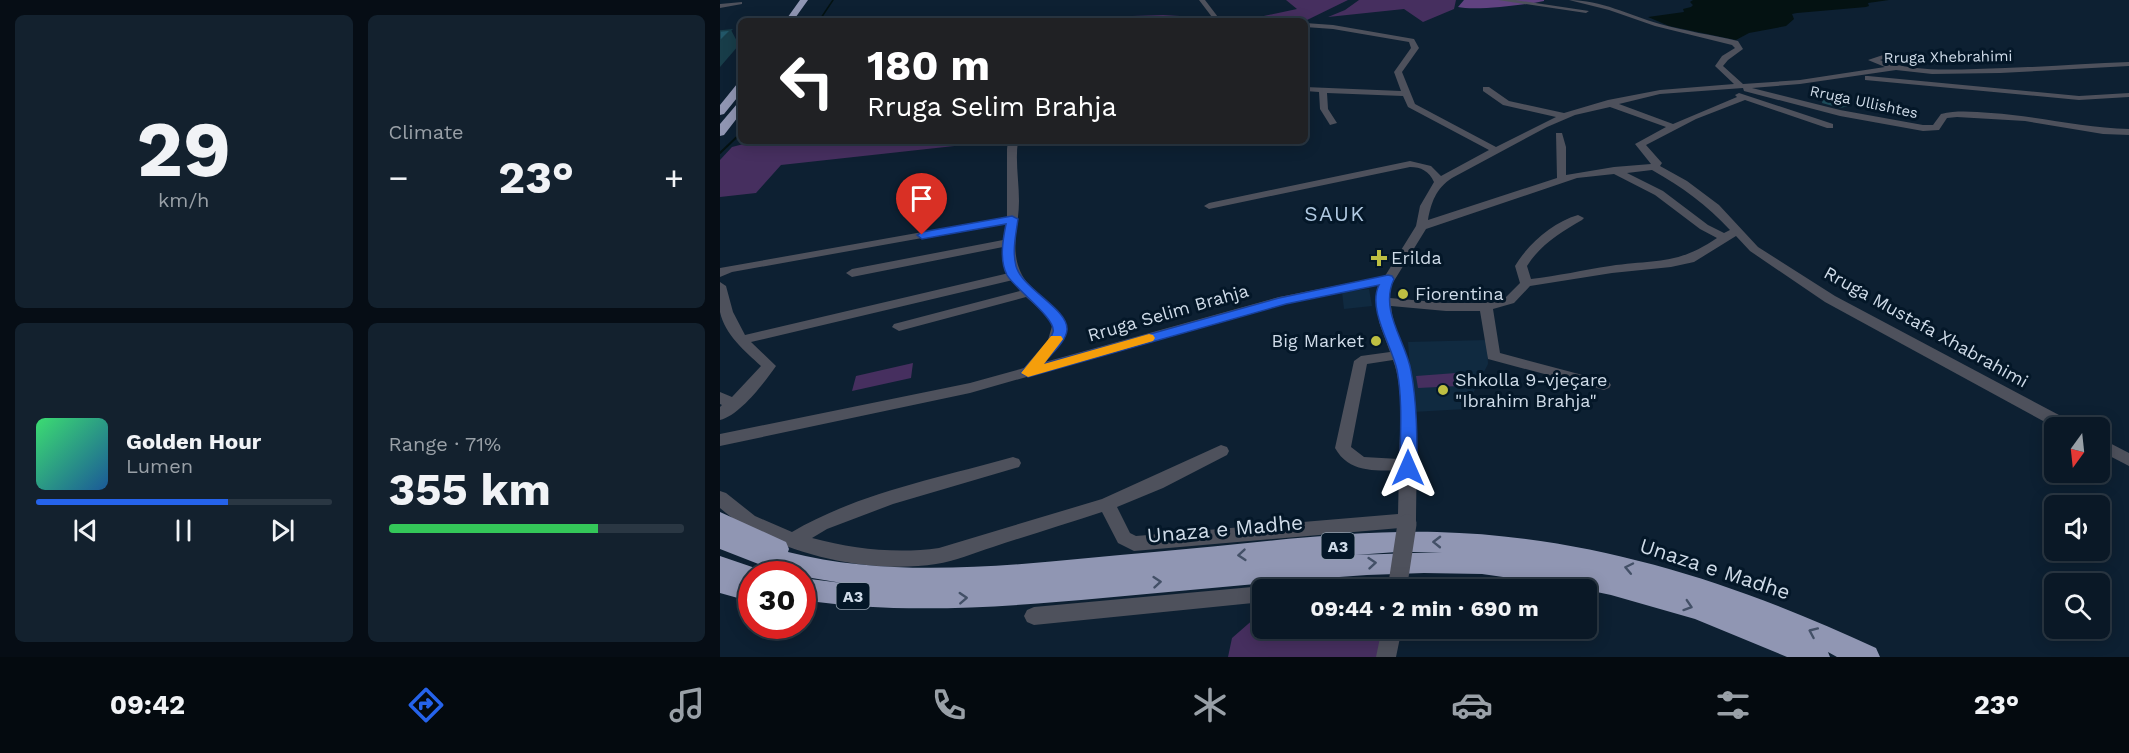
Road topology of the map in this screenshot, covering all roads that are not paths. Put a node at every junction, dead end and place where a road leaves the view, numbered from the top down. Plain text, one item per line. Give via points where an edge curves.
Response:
1 (804, 0) edge
2 (1202, 0) edge
3 (1501, 0) edge
4 (1572, 0) edge
5 (740, 3) dead end
6 (720, 6) edge
7 (1624, 13) junction
8 (791, 18) edge
9 (1216, 18) edge
10 (1308, 25) edge
11 (1920, 61) dead end
12 (2129, 64) edge
13 (1896, 68) junction
14 (1844, 74) junction
15 (1736, 86) junction
16 (1718, 87) junction
17 (1308, 89) edge
18 (1486, 89) dead end
19 (738, 90) edge
20 (1323, 90) junction
21 (1407, 94) junction
22 (2129, 95) edge
23 (1744, 97) junction
24 (1608, 103) junction
25 (738, 110) edge
26 (720, 112) edge
27 (1564, 116) junction
28 (1333, 123) dead end
29 (1830, 126) dead end
30 (1672, 127) junction
31 (720, 132) edge
32 (2129, 132) edge
33 (1559, 135) dead end
34 (1013, 144) edge
35 (1495, 150) junction
36 (1654, 167) junction
37 (1614, 170) junction
38 (1562, 179) junction
39 (1439, 182) junction
40 (1209, 206) dead end
41 (1578, 218) dead end
42 (1012, 219) junction
43 (1422, 227) junction
44 (1737, 231) junction
45 (1723, 237) junction
46 (1009, 243) junction
47 (720, 273) edge
48 (852, 273) dead end
49 (1014, 276) junction
50 (1388, 279) junction
51 (1526, 283) junction
52 (720, 286) edge
53 (1028, 292) junction
54 (1384, 301) junction
55 (1486, 307) junction
56 (899, 327) dead end
57 (743, 340) junction
58 (1398, 355) junction
59 (1028, 373) junction
60 (1604, 385) dead end
61 (726, 401) edge
62 (720, 415) edge
63 (2049, 417) edge
64 (720, 440) edge
65 (2110, 450) edge
66 (1221, 451) dead end
67 (2129, 460) edge
68 (1013, 463) dead end
69 (1408, 465) junction
70 (720, 498) edge
71 (1107, 504) junction
72 (720, 521) edge
73 (1407, 521) junction
74 (720, 538) edge
75 (794, 552) junction
76 (720, 567) edge
77 (738, 573) edge
78 (1399, 579) edge
79 (720, 582) edge
80 (738, 587) edge
81 (816, 591) edge
82 (1252, 595) edge
83 (905, 600) junction
84 (816, 603) edge
85 (1034, 616) dead end
86 (1390, 639) edge
87 (1386, 657) edge
88 (1816, 657) edge
89 (1866, 657) edge

1 - 8 highway
2 - 9 street
3 - 7 street
4 - 7 street
5 - 6 street
7 - 15 street via 1738,45 1739,49 1719,66
10 - 21 street via 1412,40 1415,48 1398,72
11 - 13 street via 1889,55 1872,60
12 - 13 street, Rruga Xhebrahimi via 2000,71
13 - 14 street, Rruga Xhebrahimi
14 - 15 street, Rruga Xhebrahimi via 1800,82
14 - 22 street via 2079,98
15 - 16 street
15 - 32 street, Rruga Ullishtes via 1840,113 1923,128 1936,128 1944,116 1957,114 2025,118
16 - 23 street
16 - 24 street via 1660,92
17 - 20 street
18 - 27 street via 1506,104
19 - 26 highway
20 - 21 street
20 - 28 street via 1324,109
21 - 35 street via 1416,110
23 - 29 street
23 - 30 street
24 - 27 street
24 - 30 street
25 - 31 highway
27 - 35 street
30 - 36 street via 1640,144 1657,164
33 - 38 street via 1564,146 1559,172
34 - 42 street
35 - 39 street
36 - 37 street
36 - 44 street, Rruga Mustafa Xhabrahimi via 1702,197
37 - 38 street
37 - 45 street via 1659,193
38 - 43 street
39 - 40 street via 1431,170 1410,165
39 - 43 street via 1425,206
41 - 51 street via 1525,257 1521,266
42 - 46 street
42 - 47 street
43 - 50 street
44 - 45 street
44 - 63 street, Rruga Mustafa Xhabrahimi via 1754,249 1839,305
45 - 51 street via 1700,255 1682,261
46 - 48 street
46 - 49 street
49 - 53 street
49 - 57 street
50 - 54 street via 1383,289
50 - 59 street, Rruga Selim Brahja via 1284,300
51 - 55 street via 1508,301
52 - 57 street via 726,311
53 - 56 street
53 - 59 street via 1061,326 1059,335
54 - 55 street
54 - 58 street via 1386,322
55 - 60 street via 1493,356
57 - 61 street via 769,366 745,395
58 - 69 street via 1404,370
58 - 69 street via 1361,361 1343,448 1362,463
59 - 64 street, Rruga Selim Brahja
61 - 62 street
65 - 67 street
66 - 71 street
68 - 75 street via 821,524
69 - 73 street
70 - 75 street
71 - 73 street via 1124,538 1134,544
71 - 75 street via 939,556 916,559 837,551
72 - 75 highway via 783,552
73 - 78 street, bridge
74 - 75 highway, Unaza e Madhe / A3 via 769,557
89 -> 75 highway, Unaza e Madhe / A3 via 1754,607 1677,581 1592,560 1489,545 1375,544 958,577 872,575
76 - 77 highway
79 - 80 highway
81 - 83 highway, A3
82 - 85 street
83 - 84 highway
83 -> 88 highway, A3 via 999,596 1388,562 1484,564 1540,571 1651,594
86 - 87 street

